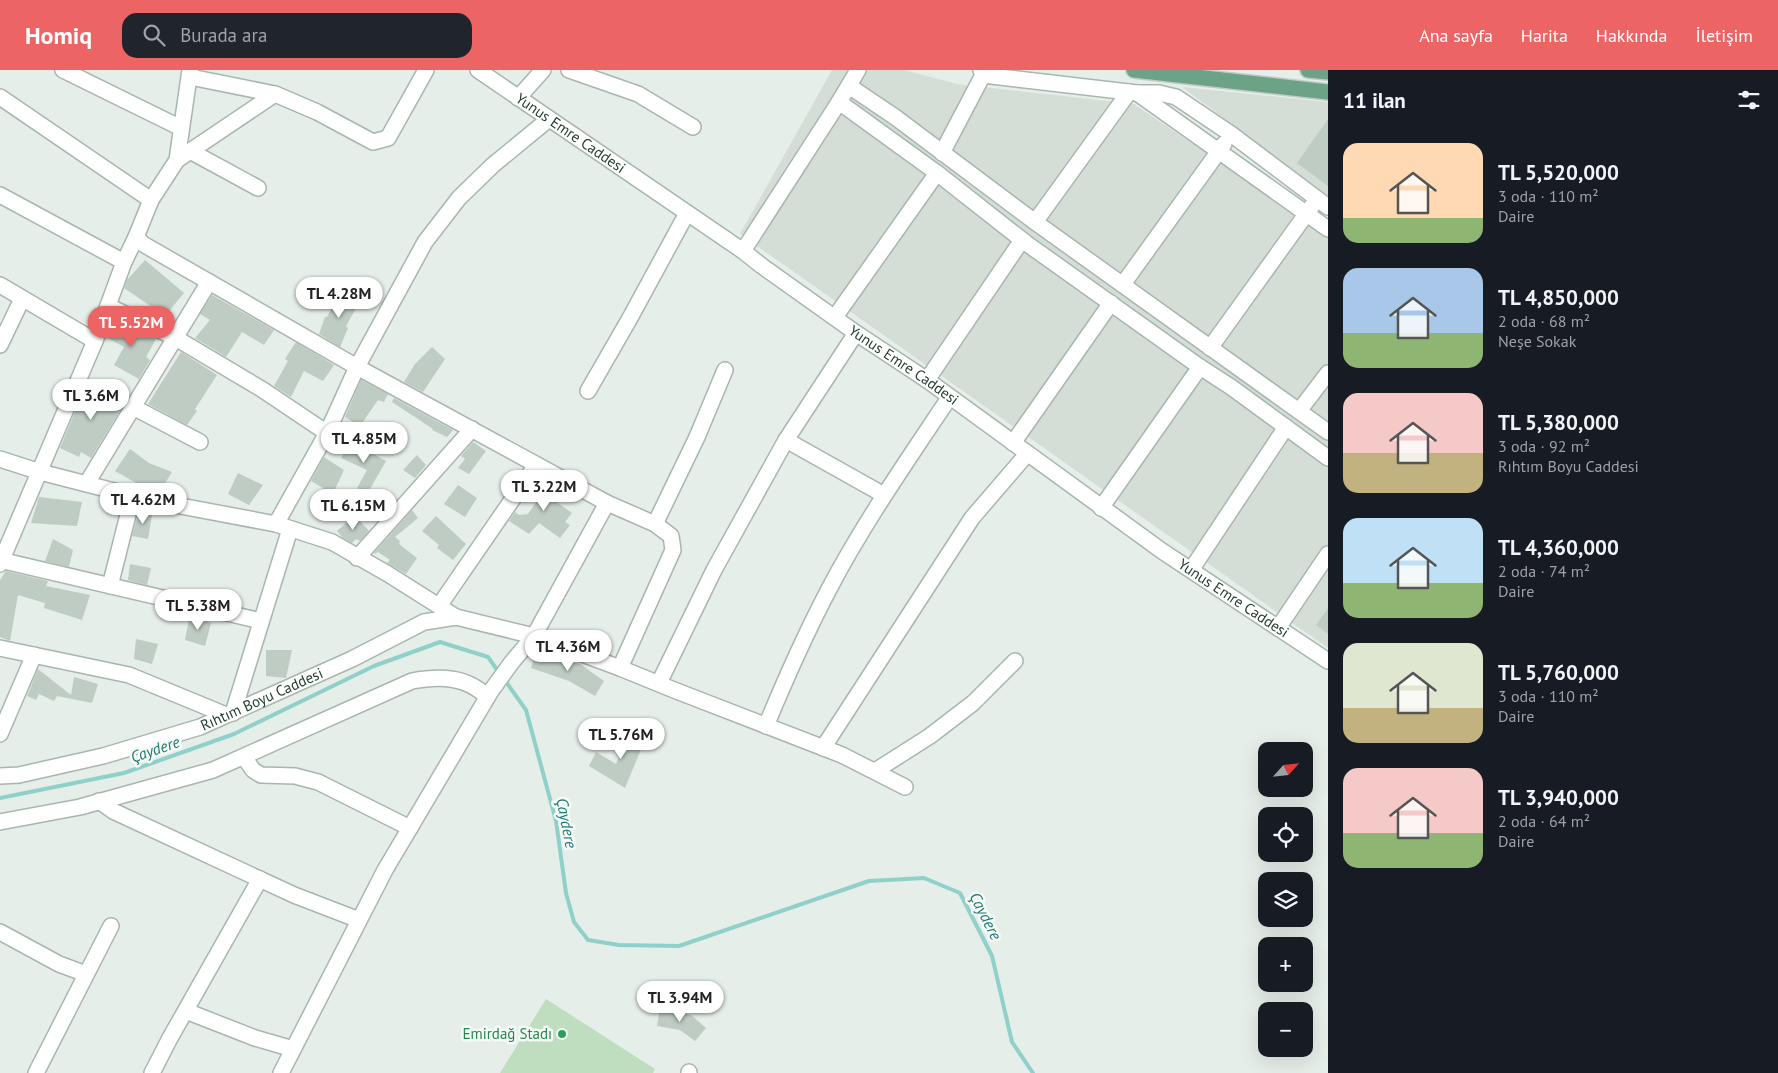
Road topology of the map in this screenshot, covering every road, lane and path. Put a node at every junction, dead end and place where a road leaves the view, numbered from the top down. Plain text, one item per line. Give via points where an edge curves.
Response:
1 (63, 70) edge
2 (426, 70) edge
3 (478, 70) edge
4 (543, 70) edge
5 (569, 70) edge
6 (858, 70) edge
7 (1134, 70) edge
8 (1308, 70) edge
9 (982, 72) edge
10 (1328, 72) edge
11 (190, 74) edge
12 (849, 86) junction
13 (1328, 92) edge
14 (1133, 93) junction
15 (275, 94) junction
16 (0, 97) edge
17 (518, 98) junction
18 (839, 102) junction
19 (548, 119) junction
20 (693, 127) dead end
21 (181, 128) junction
22 (1231, 134) junction
23 (190, 151) junction
24 (1219, 151) junction
25 (942, 153) junction
26 (177, 160) junction
27 (937, 173) junction
28 (258, 188) dead end
29 (0, 195) edge
30 (151, 200) junction
31 (1322, 203) edge
32 (687, 213) junction
33 (1307, 214) junction
34 (1035, 222) junction
35 (1328, 229) edge
36 (136, 237) junction
37 (1022, 240) junction
38 (744, 251) junction
39 (124, 262) junction
40 (209, 282) junction
41 (1123, 284) junction
42 (0, 285) edge
43 (22, 299) junction
44 (1111, 304) junction
45 (108, 306) junction
46 (835, 317) junction
47 (856, 333) junction
48 (174, 337) junction
49 (96, 341) junction
50 (0, 345) edge
51 (1210, 348) junction
52 (1200, 367) junction
53 (357, 368) junction
54 (726, 370) dead end
55 (1328, 373) edge
56 (927, 380) junction
57 (588, 392) dead end
58 (950, 398) junction
59 (133, 407) junction
60 (1300, 411) junction
61 (1286, 427) junction
62 (472, 428) junction
63 (1328, 432) edge
64 (326, 433) junction
65 (786, 440) junction
66 (200, 442) dead end
67 (1013, 443) junction
68 (1027, 454) junction
69 (1328, 458) edge
70 (0, 459) edge
71 (536, 465) junction
72 (40, 472) junction
73 (87, 483) junction
74 (133, 495) junction
75 (884, 495) junction
76 (606, 504) junction
77 (1101, 508) junction
78 (655, 524) junction
79 (283, 526) junction
80 (1328, 554) edge
81 (357, 558) junction
82 (0, 562) edge
83 (1191, 570) junction
84 (110, 586) junction
85 (439, 606) junction
86 (456, 617) junction
87 (261, 621) junction
88 (1278, 628) junction
89 (534, 636) junction
90 (0, 648) edge
91 (34, 655) junction
92 (1328, 661) edge
93 (1015, 662) dead end
94 (620, 668) junction
95 (659, 683) junction
96 (489, 694) junction
97 (230, 714) junction
98 (766, 726) junction
99 (0, 734) edge
100 (823, 748) junction
101 (244, 757) junction
102 (875, 772) junction
103 (0, 776) edge
104 (905, 786) dead end
105 (100, 802) junction
106 (0, 822) edge
107 (410, 828) junction
108 (260, 879) junction
109 (360, 920) junction
110 (111, 926) dead end
111 (0, 932) edge
112 (86, 974) junction
113 (186, 1010) junction
114 (293, 1050) junction
115 (36, 1073) edge
116 (152, 1073) edge
117 (280, 1073) edge

1 - 21 street
2 - 15 street via 388,138 373,142
3 - 17 street, Yunus Emre Caddesi
4 - 17 street
5 - 20 street via 638,94
6 - 12 street
7 - 13 main road
8 - 10 main road
9 - 14 street
9 - 25 street
11 - 15 street
11 - 21 street
12 - 18 street
12 - 25 street
14 - 22 street via 1159,93 1176,98
14 - 24 street
14 - 34 street
15 - 23 street
16 - 30 street
17 - 19 street, Yunus Emre Caddesi
18 - 27 street
18 - 38 street
19 - 32 street, Yunus Emre Caddesi
19 - 53 street via 459,198 425,242
21 - 26 street
22 - 24 street
22 - 31 street
23 - 26 street
23 - 28 street
24 - 33 street
24 - 41 street
25 - 34 street
26 - 30 street
27 - 37 street
27 - 46 street
29 - 39 street
30 - 36 street
31 - 33 street
32 - 38 street, Yunus Emre Caddesi
32 - 57 street
33 - 35 street
33 - 51 street
34 - 41 street
36 - 39 street
36 - 40 street
37 - 44 street
37 - 56 street
38 - 46 street, Yunus Emre Caddesi
39 - 45 street
40 - 48 street
40 - 53 street
41 - 51 street
42 - 43 street
43 - 49 street
43 - 50 street
44 - 52 street
44 - 67 street
45 - 48 street
45 - 49 street
46 - 47 street, Yunus Emre Caddesi
47 - 56 street, Yunus Emre Caddesi
47 - 65 street
48 - 59 street
48 - 64 street via 264,390
49 - 72 street
51 - 60 street
52 - 61 street
52 - 77 street
53 - 62 street
53 - 64 street
54 - 78 street
55 - 60 street
56 - 58 street, Yunus Emre Caddesi
58 - 67 street, Yunus Emre Caddesi
58 - 75 street
59 - 66 street
59 - 73 street
60 - 63 street
61 - 69 street
61 - 83 street
62 - 71 street
62 - 81 street
64 - 79 street
65 - 75 street
65 - 95 street via 714,570
67 - 68 street, Yunus Emre Caddesi
68 - 77 street, Yunus Emre Caddesi
68 - 100 street via 972,518
70 - 72 street
71 - 76 street
71 - 85 street
72 - 73 street
72 - 82 street
73 - 74 street
74 - 79 street
74 - 84 street
75 - 98 street via 828,591
76 - 78 street
76 - 89 street
77 - 83 street, Yunus Emre Caddesi
78 - 94 street via 671,536 672,550
79 - 81 street via 332,542
79 - 87 street
80 - 88 street
81 - 85 street
82 - 84 street
83 - 88 street, Yunus Emre Caddesi
84 - 87 street
85 - 86 street
86 - 89 street
86 - 97 street, Rıhtım Boyu Caddesi via 424,622 352,659
87 - 97 street
88 - 92 street, Yunus Emre Caddesi
89 - 94 street
89 - 96 street
90 - 91 street
91 - 97 street via 129,675
91 - 99 street
93 - 102 street via 973,703
94 - 95 street
95 - 98 street
96 - 101 street via 457,679 412,681
96 - 107 street
97 - 103 street, Rıhtım Boyu Caddesi via 102,756 19,775
98 - 100 street
100 - 102 street
101 - 105 street via 213,770
101 - 107 street via 261,775 295,776 318,782
102 - 104 street
105 - 106 street
105 - 108 street
107 - 109 street
108 - 109 street
108 - 113 street
109 - 114 street
110 - 112 street
111 - 112 street via 59,964
112 - 115 street
113 - 114 street
113 - 116 street
114 - 117 street

